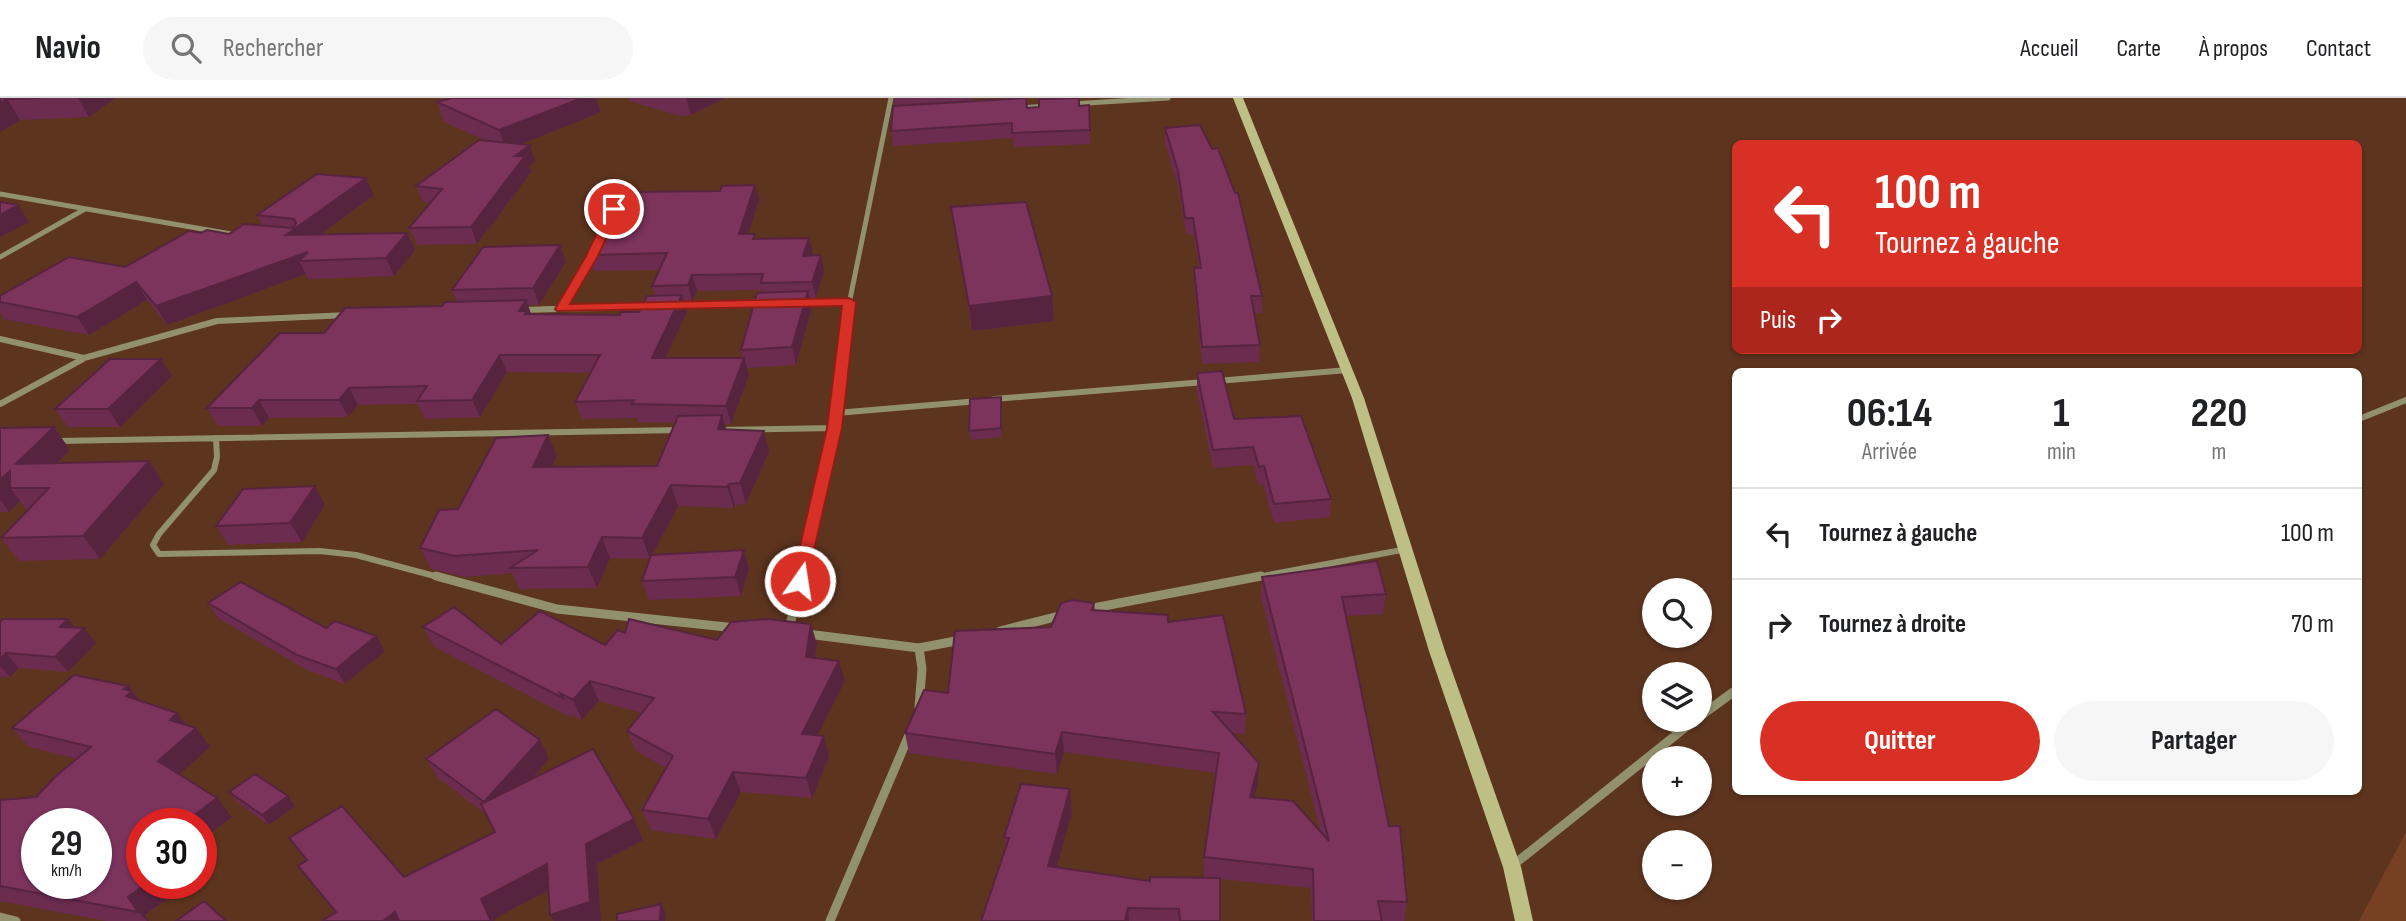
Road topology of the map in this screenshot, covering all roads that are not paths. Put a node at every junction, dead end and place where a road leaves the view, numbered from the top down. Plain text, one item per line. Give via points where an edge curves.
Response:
1 (891, 98) edge
2 (1168, 98) edge
3 (1238, 98) edge
4 (1008, 108) edge
5 (901, 115) edge
6 (888, 116) junction
7 (0, 194) edge
8 (86, 209) junction
9 (614, 209) dead end
10 (242, 235) edge
11 (0, 257) edge
12 (849, 302) junction
13 (767, 303) edge
14 (794, 303) edge
15 (657, 306) edge
16 (671, 306) edge
17 (561, 309) junction
18 (507, 310) edge
19 (357, 315) edge
20 (0, 340) edge
21 (84, 359) junction
22 (1348, 370) junction
23 (2406, 400) edge
24 (0, 404) edge
25 (836, 413) junction
26 (2362, 418) edge
27 (835, 428) junction
28 (686, 430) edge
29 (713, 430) edge
30 (216, 438) junction
31 (54, 441) edge
32 (1408, 549) junction
33 (1083, 610) edge
34 (1071, 613) edge
35 (747, 629) edge
36 (775, 631) edge
37 (789, 632) junction
38 (995, 632) edge
39 (969, 638) edge
40 (919, 648) junction
41 (1732, 693) edge
42 (1712, 708) edge
43 (917, 716) edge
44 (911, 729) edge
45 (1681, 732) edge
46 (1512, 867) junction
47 (0, 917) edge
48 (16, 921) edge
49 (830, 921) edge
50 (1524, 921) edge

1 - 6 street
2 - 4 street
3 - 22 main road
5 - 6 street
6 - 12 street
7 - 8 street
8 - 10 street
8 - 11 street
9 - 17 street
12 - 14 street
12 - 25 street
13 - 16 street
15 - 17 street
17 - 18 street
19 - 21 street via 217,321
20 - 21 street
21 - 24 street
22 - 25 street
22 - 32 main road
23 - 26 street
25 - 27 street
27 - 29 street
27 - 37 street
28 - 30 street
30 - 31 street
30 - 35 street via 218,463 159,531 153,545 159,554 320,551 356,555 557,609
32 - 33 street
32 - 46 main road via 1437,651
34 - 38 street
36 - 37 street
37 - 40 street
39 - 40 street
40 - 43 street via 922,694
41 - 42 street
44 - 49 street
45 - 46 street
46 - 50 main road
47 - 48 street

